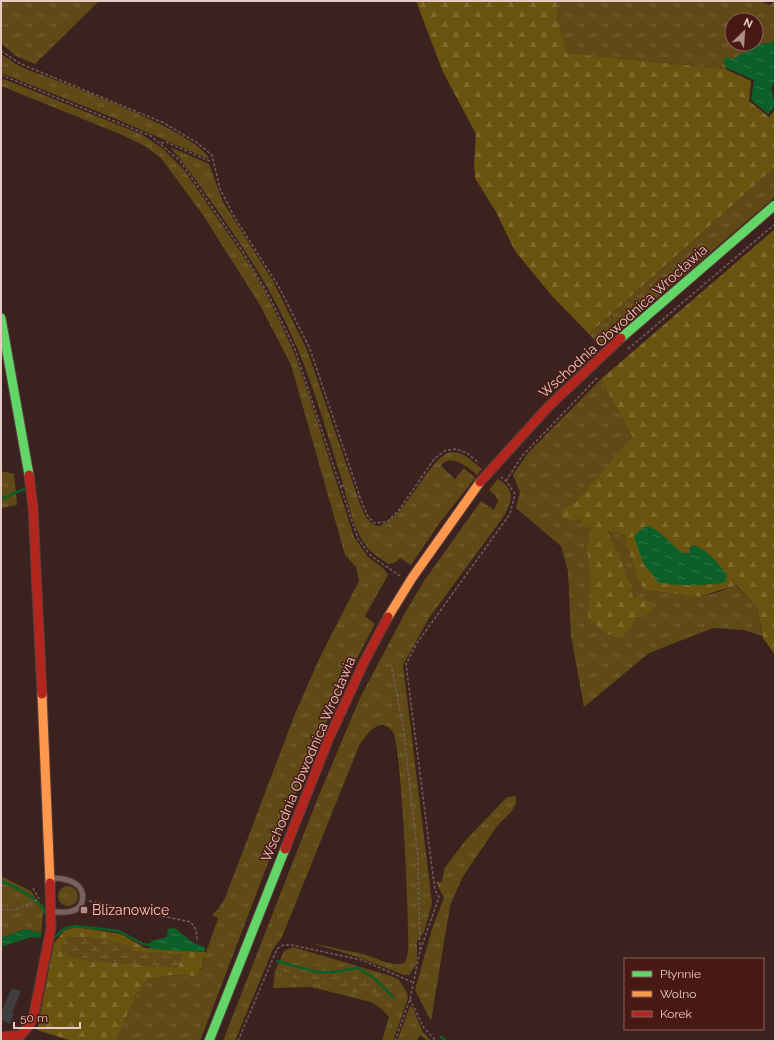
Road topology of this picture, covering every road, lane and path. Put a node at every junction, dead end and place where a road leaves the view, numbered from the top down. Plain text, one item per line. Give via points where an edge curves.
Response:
1 (1, 51) edge
2 (1, 75) edge
3 (161, 143) junction
4 (212, 162) junction
5 (775, 205) edge
6 (775, 224) edge
7 (1, 318) edge
8 (628, 350) dead end
9 (598, 377) dead end
10 (483, 465) dead end
11 (500, 477) dead end
12 (506, 481) junction
13 (341, 485) junction
14 (360, 497) junction
15 (409, 583) junction
16 (392, 669) dead end
17 (50, 878) junction
18 (39, 899) dead end
19 (83, 899) junction
20 (1, 909) edge
21 (52, 912) junction
22 (197, 940) dead end
23 (420, 951) junction
24 (412, 982) junction
25 (410, 999) junction
26 (1, 1039) edge
27 (209, 1041) edge
28 (238, 1041) edge
29 (395, 1041) edge
30 (436, 1041) edge

1 - 4 path via 21,64 162,122 196,142 212,155
2 - 3 path via 137,130
3 - 4 path via 166,142
3 - 13 path via 197,184 269,296 294,347
4 - 14 path via 220,189 235,218 279,287 310,349
5 - 15 main road, Wschodnia Obwodnica Wrocławia, bridge via 619,339 513,443 480,482
6 - 8 path
7 - 17 main road via 26,451 32,507
9 - 12 path via 522,456
10 - 14 path via 467,453 456,449 444,451 434,459 399,510 387,522 374,523 367,515
11 - 12 path
12 - 23 path via 515,494 510,514 417,643 406,664 435,890 439,897
13 - 14 path
13 - 15 path via 356,533 367,552
15 - 27 main road, Wschodnia Obwodnica Wrocławia via 364,660 329,738
16 - 23 path via 403,726 418,858
17 - 19 lane via 68,880 76,884 82,892
17 - 21 main road
18 - 20 path via 20,908
19 - 21 lane via 74,911
19 - 22 path via 191,922 196,930
21 - 26 main road via 51,928 30,1024 22,1035
23 - 24 path
24 - 25 path
24 - 28 path via 362,960 283,945 277,949
25 - 29 path
25 - 30 path via 424,1028

